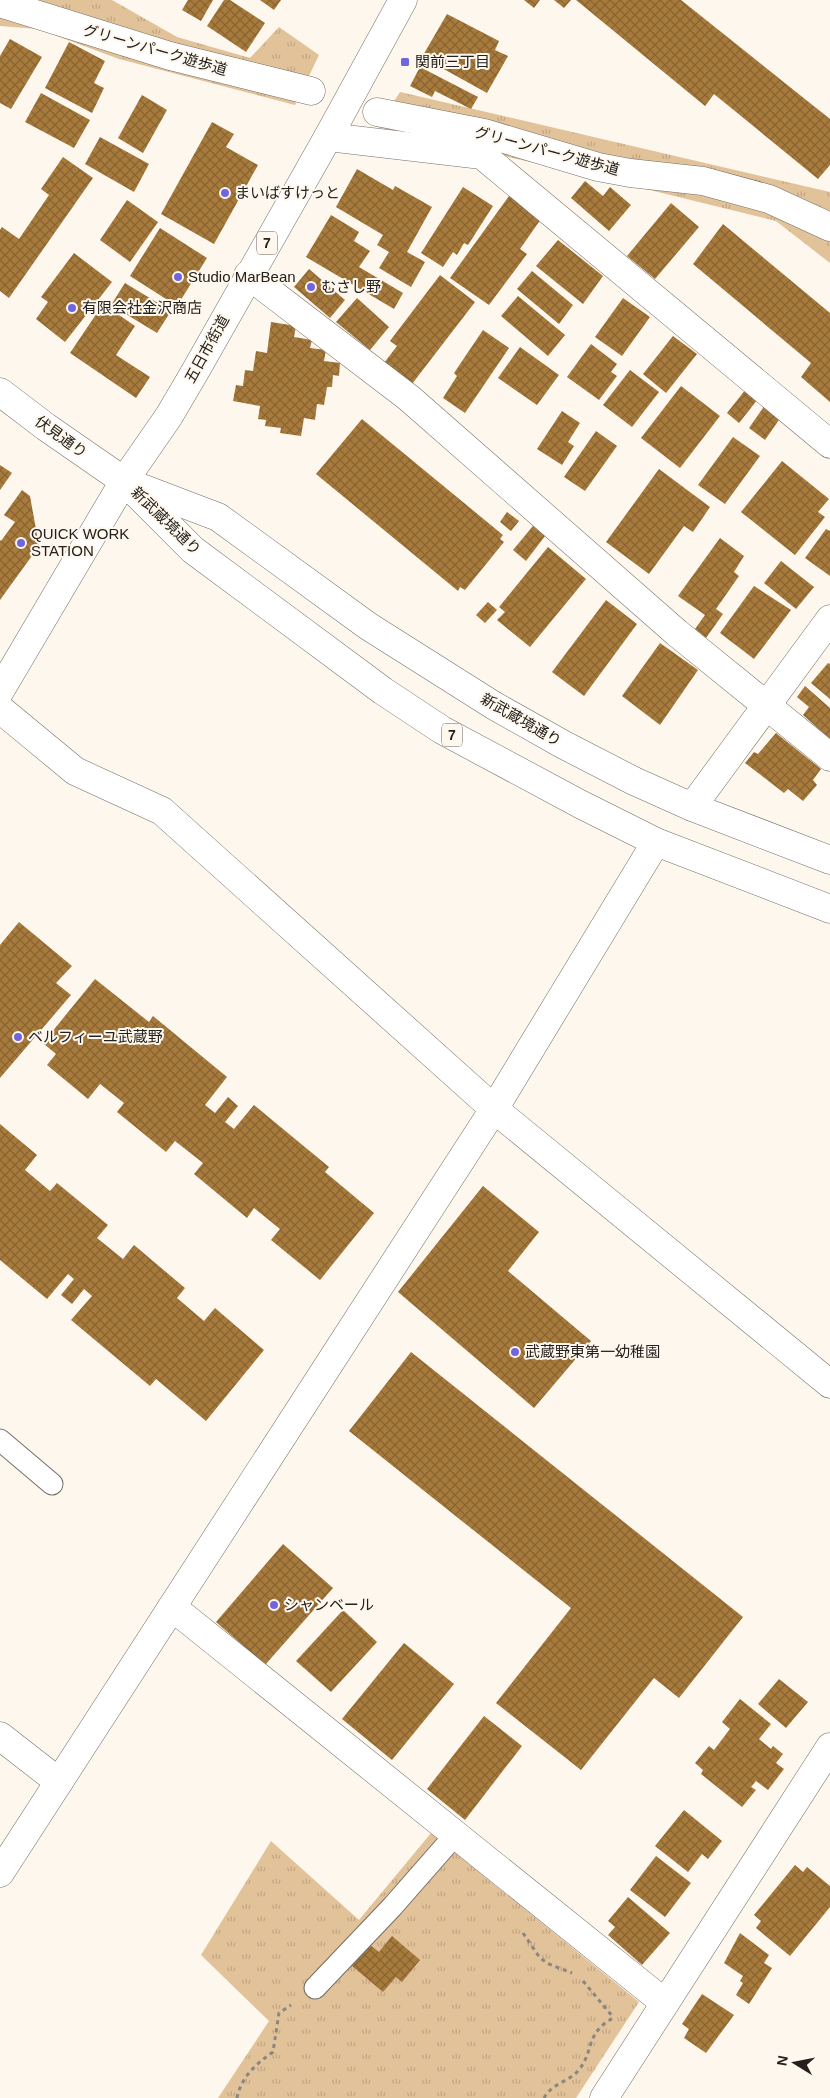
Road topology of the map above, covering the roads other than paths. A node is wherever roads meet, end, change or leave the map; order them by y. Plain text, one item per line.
1 (403, 0) edge
2 (0, 3) edge
3 (311, 91) dead end
4 (377, 112) dead end
5 (328, 137) junction
6 (830, 227) edge
7 (248, 275) junction
8 (0, 392) edge
9 (830, 444) edge
10 (124, 481) junction
11 (830, 619) edge
12 (0, 691) edge
13 (765, 706) junction
14 (0, 709) edge
15 (830, 757) edge
16 (692, 807) junction
17 (656, 842) junction
18 (830, 860) edge
19 (830, 909) edge
20 (494, 1109) junction
21 (830, 1384) edge
22 (0, 1440) edge
23 (52, 1484) dead end
24 (172, 1607) junction
25 (0, 1736) edge
26 (830, 1747) edge
27 (59, 1782) junction
28 (456, 1834) junction
29 (0, 1872) edge
30 (315, 1988) road end
31 (665, 2002) junction
32 (604, 2098) edge

1 - 5 street, 五日市街道 / 7
2 - 3 street, グリーンパーク遊歩道
4 - 6 street, グリーンパーク遊歩道
5 - 7 street, 五日市街道 / 7
5 - 9 street
7 - 10 street, 五日市街道 / 7
7 - 13 street
8 - 10 street, 伏見通り
10 - 12 street, 五日市街道 / 7
10 - 16 street, 新武蔵境通り
10 - 17 street, 新武蔵境通り / 7
11 - 13 street
13 - 15 street
13 - 16 street
14 - 20 street
16 - 18 street, 新武蔵境通り
17 - 19 street, 新武蔵境通り / 7
17 - 20 street
20 - 21 street
20 - 24 street
22 - 23 lane
24 - 27 street
24 - 28 street
25 - 27 street
26 - 31 street
27 - 29 street
28 - 30 lane
28 - 31 street
31 - 32 street

